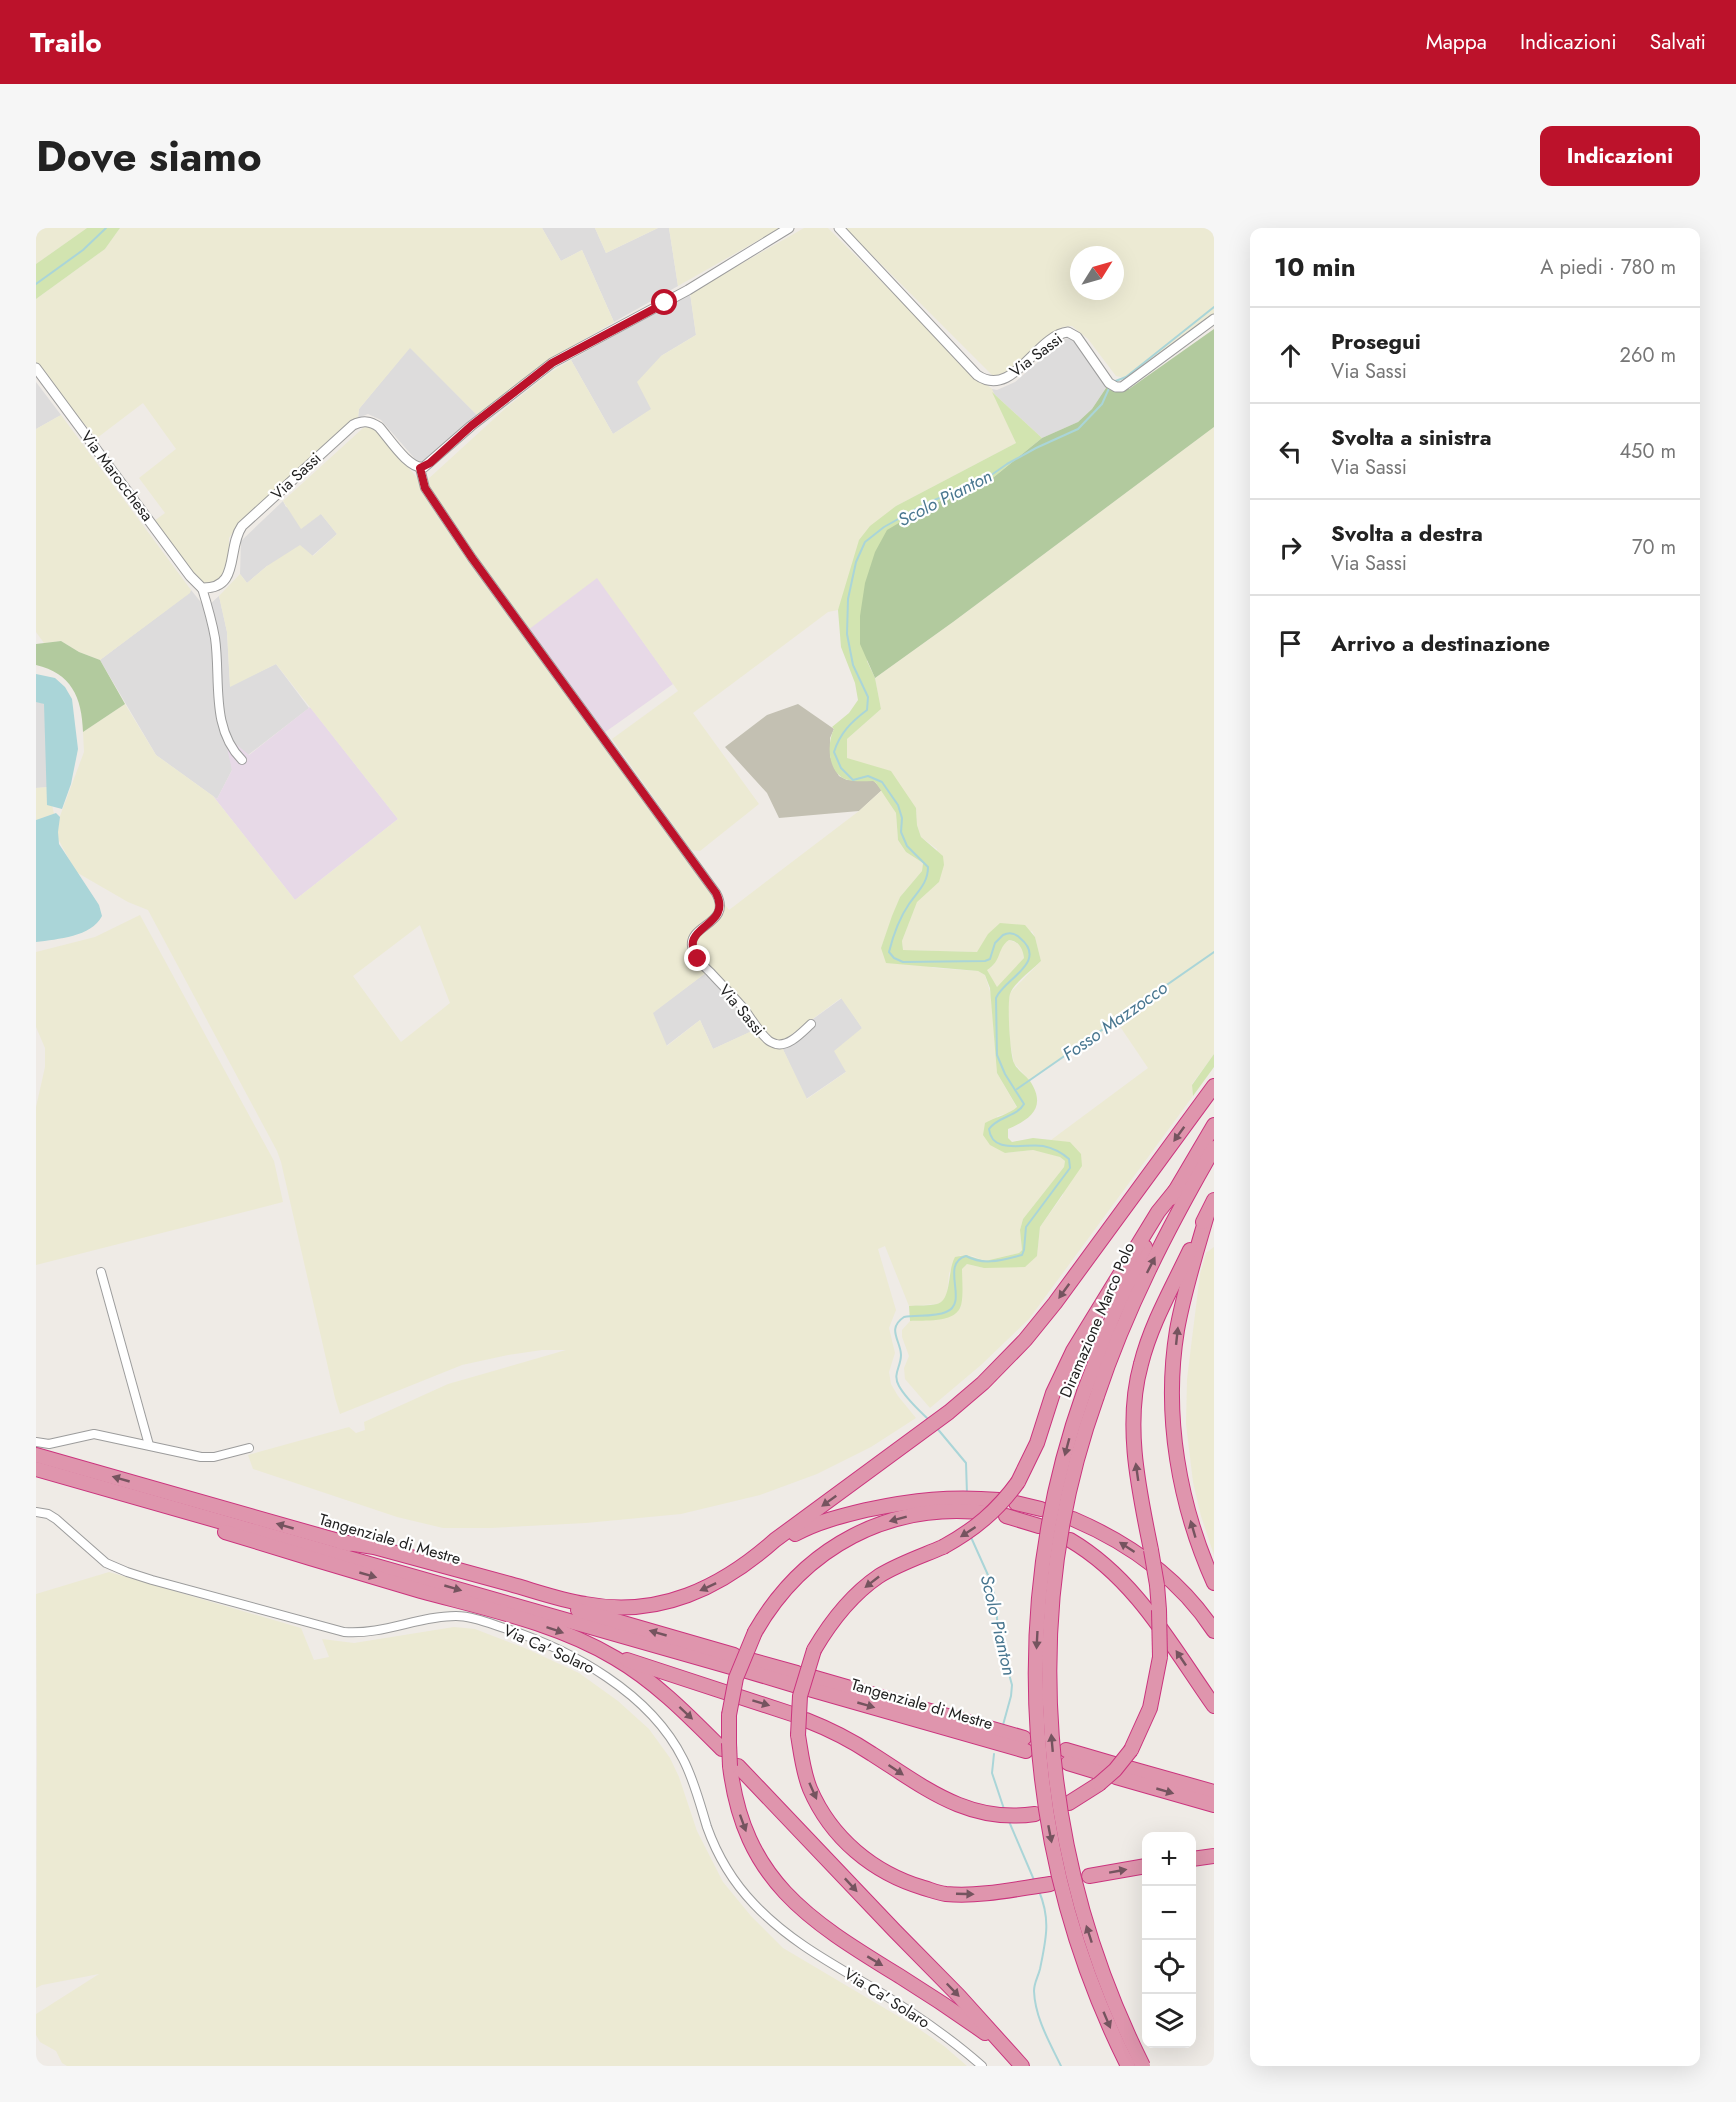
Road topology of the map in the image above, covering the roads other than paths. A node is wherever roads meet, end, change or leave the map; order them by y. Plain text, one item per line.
1 (789, 228) edge
2 (839, 228) edge
3 (1214, 319) edge
4 (36, 368) edge
5 (420, 468) junction
6 (199, 586) junction
7 (242, 759) dead end
8 (811, 1024) dead end
9 (1214, 1086) edge
10 (1214, 1125) edge
11 (1214, 1148) edge
12 (1175, 1191) junction
13 (1214, 1200) edge
14 (1207, 1215) junction
15 (101, 1272) dead end
16 (1090, 1394) junction
17 (36, 1442) edge
18 (149, 1446) junction
19 (249, 1448) dead end
20 (36, 1455) edge
21 (36, 1469) edge
22 (74, 1479) junction
23 (999, 1500) dead end
24 (1016, 1503) dead end
25 (956, 1504) junction
26 (1041, 1509) dead end
27 (36, 1512) edge
28 (1006, 1516) dead end
29 (1073, 1519) dead end
30 (1039, 1526) dead end
31 (1070, 1540) dead end
32 (341, 1542) junction
33 (757, 1556) junction
34 (1214, 1583) edge
35 (1214, 1631) edge
36 (606, 1653) junction
37 (748, 1665) dead end
38 (796, 1679) dead end
39 (811, 1683) dead end
40 (1214, 1706) edge
41 (792, 1714) dead end
42 (806, 1720) dead end
43 (1025, 1745) dead end
44 (725, 1746) junction
45 (1067, 1757) dead end
46 (734, 1766) junction
47 (1112, 1773) junction
48 (1214, 1792) edge
49 (1069, 1803) dead end
50 (1214, 1805) edge
51 (1035, 1814) dead end
52 (1214, 1856) edge
53 (1196, 1858) edge
54 (1142, 1867) edge
55 (1089, 1876) dead end
56 (1050, 1884) dead end
57 (997, 2040) junction
58 (982, 2066) edge
59 (1022, 2066) edge
60 (1128, 2066) edge
61 (1143, 2066) edge

1 - 5 street
2 - 3 street, Via Sassi
4 - 6 street, Via Marocchesa
5 - 6 street, Via Sassi
5 - 8 street, Via Sassi
6 - 7 street, Via Marocchesa
9 -> 33 highway
10 - 12 highway, Diramazione Marco Polo
16 -> 11 highway, Diramazione Marco Polo
12 - 16 highway, Diramazione Marco Polo
12 -> 56 highway, bridge
13 - 14 highway
34 -> 14 highway
47 -> 14 highway, bridge
15 - 18 street
16 -> 60 highway, Diramazione Marco Polo, bridge
61 -> 16 highway, Diramazione Marco Polo, bridge
17 - 18 street
18 - 19 street
32 -> 20 highway, Tangenziale di Mestre
21 - 22 highway, Tangenziale di Mestre
22 -> 32 highway, Tangenziale di Mestre
22 -> 36 highway
23 - 25 highway
24 - 26 highway
25 - 33 highway
25 -> 44 highway, bridge
27 - 58 street, Via Ca' Solaro
28 - 30 highway
35 -> 29 highway
40 -> 31 highway
33 -> 32 highway
36 -> 41 highway
36 -> 44 highway
37 - 38 highway
39 - 43 highway, Tangenziale di Mestre
42 -> 51 highway
44 - 46 highway, bridge
45 - 47 highway
46 -> 57 highway
46 -> 57 highway
47 - 48 highway
47 - 49 highway
47 -> 50 highway
52 - 53 highway
55 -> 54 highway
57 - 59 highway

